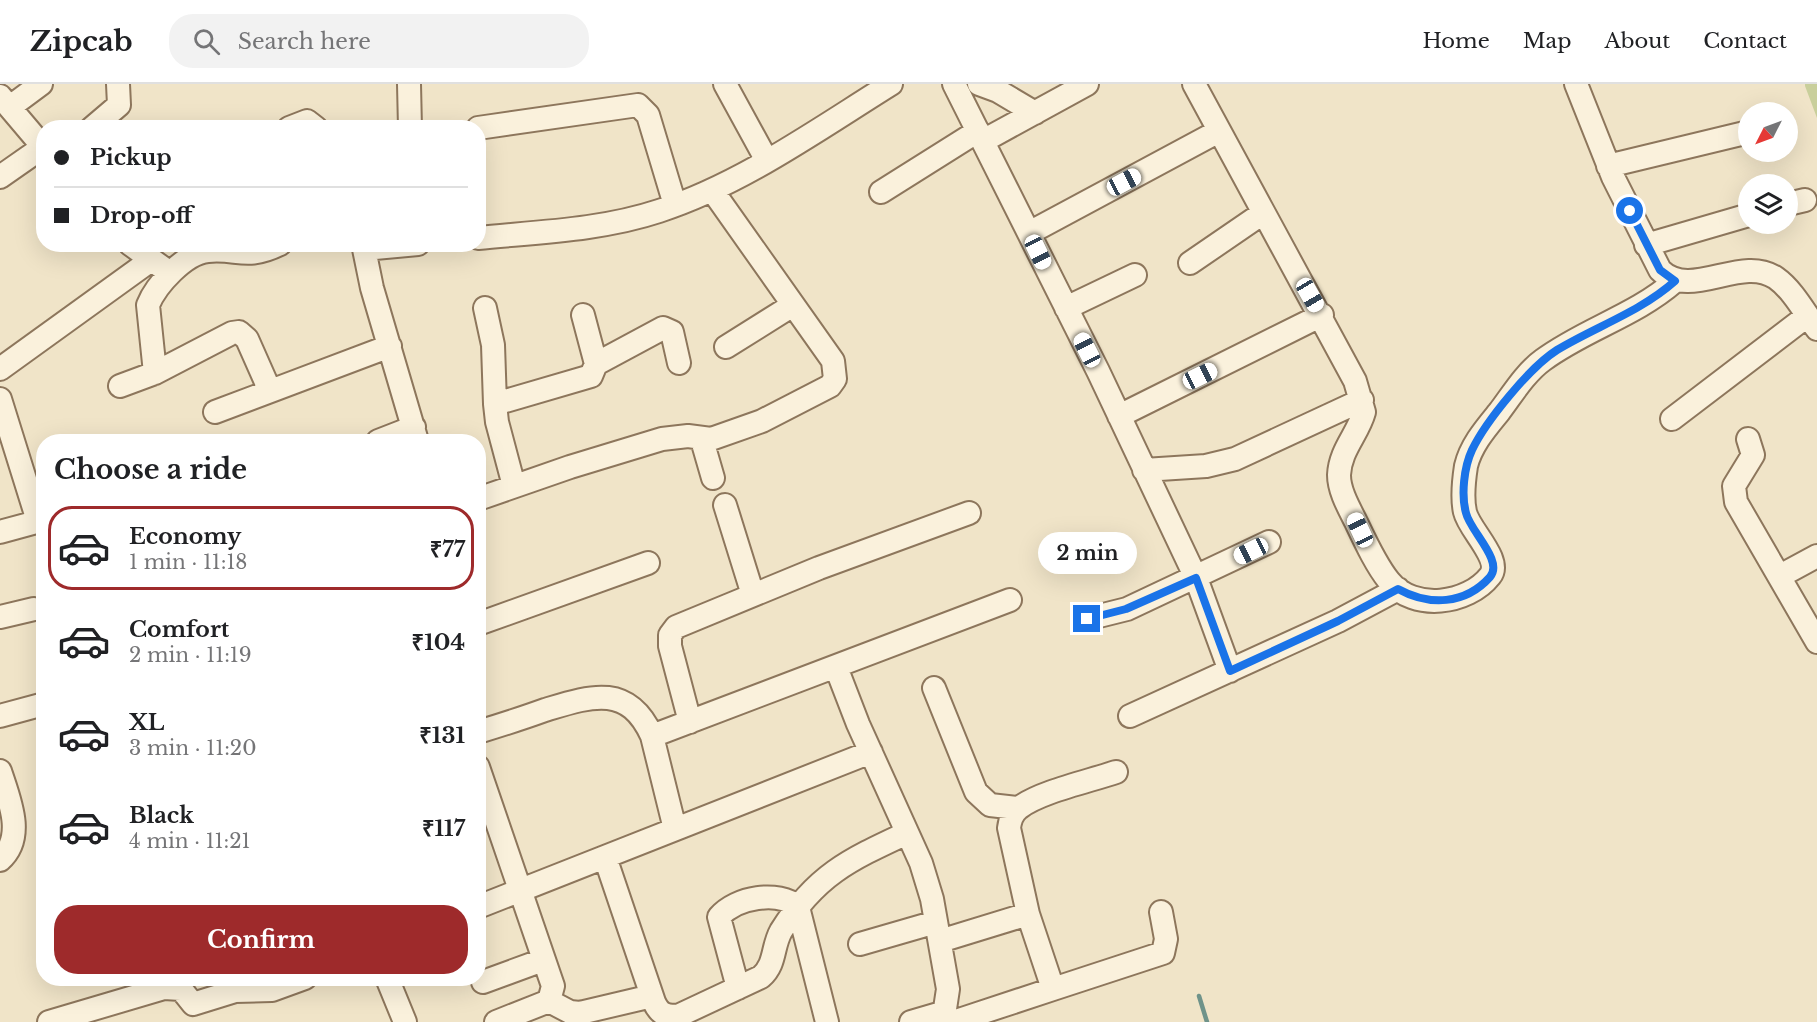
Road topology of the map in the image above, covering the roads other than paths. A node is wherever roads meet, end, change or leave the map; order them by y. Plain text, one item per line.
1 (41, 84) edge
2 (118, 84) edge
3 (409, 84) edge
4 (725, 84) edge
5 (891, 84) edge
6 (954, 84) edge
7 (979, 84) edge
8 (1087, 84) edge
9 (1194, 84) edge
10 (1580, 85) edge
11 (5, 102) edge
12 (1035, 112) junction
13 (101, 120) edge
14 (410, 120) edge
15 (486, 127) edge
16 (1219, 131) junction
17 (1738, 135) edge
18 (980, 136) junction
19 (36, 140) edge
20 (36, 153) edge
21 (766, 159) junction
22 (1608, 166) junction
23 (0, 177) edge
24 (722, 185) junction
25 (881, 192) dead end
26 (675, 205) junction
27 (1263, 213) junction
28 (1738, 218) edge
29 (1029, 233) junction
30 (486, 237) edge
31 (1646, 245) junction
32 (140, 252) edge
33 (202, 252) edge
34 (243, 252) edge
35 (261, 252) edge
36 (364, 252) edge
37 (151, 260) junction
38 (1190, 263) dead end
39 (172, 274) junction
40 (1135, 275) dead end
41 (1675, 281) junction
42 (793, 304) junction
43 (485, 308) dead end
44 (1066, 308) junction
45 (583, 315) dead end
46 (1322, 315) junction
47 (1812, 323) edge
48 (390, 346) junction
49 (726, 347) dead end
50 (679, 363) dead end
51 (596, 364) junction
52 (0, 369) edge
53 (155, 373) junction
54 (120, 386) dead end
55 (270, 391) junction
56 (0, 399) edge
57 (1362, 400) junction
58 (495, 405) junction
59 (214, 412) dead end
60 (1119, 416) junction
61 (1672, 419) dead end
62 (415, 434) edge
63 (1748, 439) dead end
64 (702, 440) junction
65 (1144, 470) junction
66 (713, 478) dead end
67 (514, 486) junction
68 (486, 496) edge
69 (36, 505) edge
70 (725, 505) dead end
71 (969, 513) dead end
72 (36, 521) edge
73 (0, 532) edge
74 (1269, 542) dead end
75 (1817, 556) edge
76 (648, 563) dead end
77 (1780, 576) junction
78 (1196, 578) junction
79 (1398, 589) junction
80 (753, 595) junction
81 (1010, 600) dead end
82 (34, 609) dead end
83 (0, 618) edge
84 (1087, 619) dead end
85 (486, 621) edge
86 (1817, 642) edge
87 (836, 667) junction
88 (1230, 671) junction
89 (934, 688) dead end
90 (36, 706) edge
91 (0, 716) edge
92 (1130, 716) dead end
93 (690, 722) junction
94 (486, 730) edge
95 (652, 736) junction
96 (871, 752) junction
97 (0, 771) edge
98 (1116, 772) dead end
99 (486, 808) edge
100 (1017, 808) junction
101 (675, 829) junction
102 (907, 833) junction
103 (605, 857) junction
104 (0, 860) edge
105 (519, 892) junction
106 (486, 904) edge
107 (798, 907) junction
108 (1161, 912) dead end
109 (1028, 914) junction
110 (938, 932) junction
111 (860, 944) dead end
112 (543, 960) junction
113 (486, 981) edge
114 (166, 986) edge
115 (177, 986) edge
116 (283, 986) edge
117 (390, 986) edge
118 (738, 988) junction
119 (1053, 989) junction
120 (549, 1000) junction
121 (657, 1009) edge
122 (197, 1013) edge
123 (96, 1016) edge
124 (947, 1019) edge
125 (49, 1022) edge
126 (405, 1022) edge
127 (496, 1022) edge
128 (827, 1022) edge
129 (911, 1022) edge

1 - 11 street
2 - 13 street
3 - 14 street
4 - 21 street
5 - 21 street
6 - 18 street
7 - 12 street
8 - 12 street
9 - 16 street
10 - 22 street
11 - 19 street
12 - 18 street
15 - 26 street
16 - 27 street
16 - 29 street
17 - 22 street
18 - 25 street
18 - 29 street
20 - 23 street
21 - 24 street
22 - 31 street
24 - 26 street
24 - 42 street
26 - 30 street
27 - 38 street
27 - 46 street
28 - 31 street
29 - 44 street
31 - 41 street
32 - 37 street
33 - 39 street
34 - 35 street
36 - 48 street
37 - 39 street
37 - 52 street
39 - 53 street
40 - 44 street
41 - 47 street
41 - 79 street
42 - 49 street
42 - 64 street
43 - 58 street
44 - 60 street
45 - 51 street
46 - 57 street
46 - 60 street
47 - 61 street
48 - 55 street
48 - 62 street
50 - 51 street
51 - 58 street
53 - 54 street
53 - 55 street
55 - 59 street
56 - 69 street
57 - 65 street
57 - 79 street
58 - 67 street
60 - 65 street
63 - 77 street
64 - 66 street
64 - 67 street
65 - 78 street
67 - 68 street
70 - 80 street
71 - 80 street
72 - 73 street
74 - 78 street
75 - 77 street
76 - 85 street
77 - 86 street
78 - 84 street
78 - 88 street
79 - 88 street
80 - 93 street
81 - 87 street
82 - 83 street
87 - 93 street
87 - 96 street
88 - 92 street
89 - 100 street
90 - 91 street
93 - 95 street
94 - 95 street
95 - 101 street
96 - 101 street
96 - 102 street
97 - 104 street
98 - 100 street
99 - 105 street
100 - 109 street
101 - 103 street
102 - 107 street
102 - 110 street
103 - 105 street
103 - 121 street
105 - 106 street
105 - 112 street
107 - 118 street
107 - 118 street
107 - 128 street
108 - 119 street
109 - 110 street
109 - 119 street
110 - 111 street
110 - 124 street
112 - 113 street
112 - 120 street
114 - 123 street
115 - 122 street
116 - 122 street
117 - 126 street
118 - 121 street
119 - 124 street
120 - 121 street
120 - 127 street
123 - 125 street
124 - 129 street

